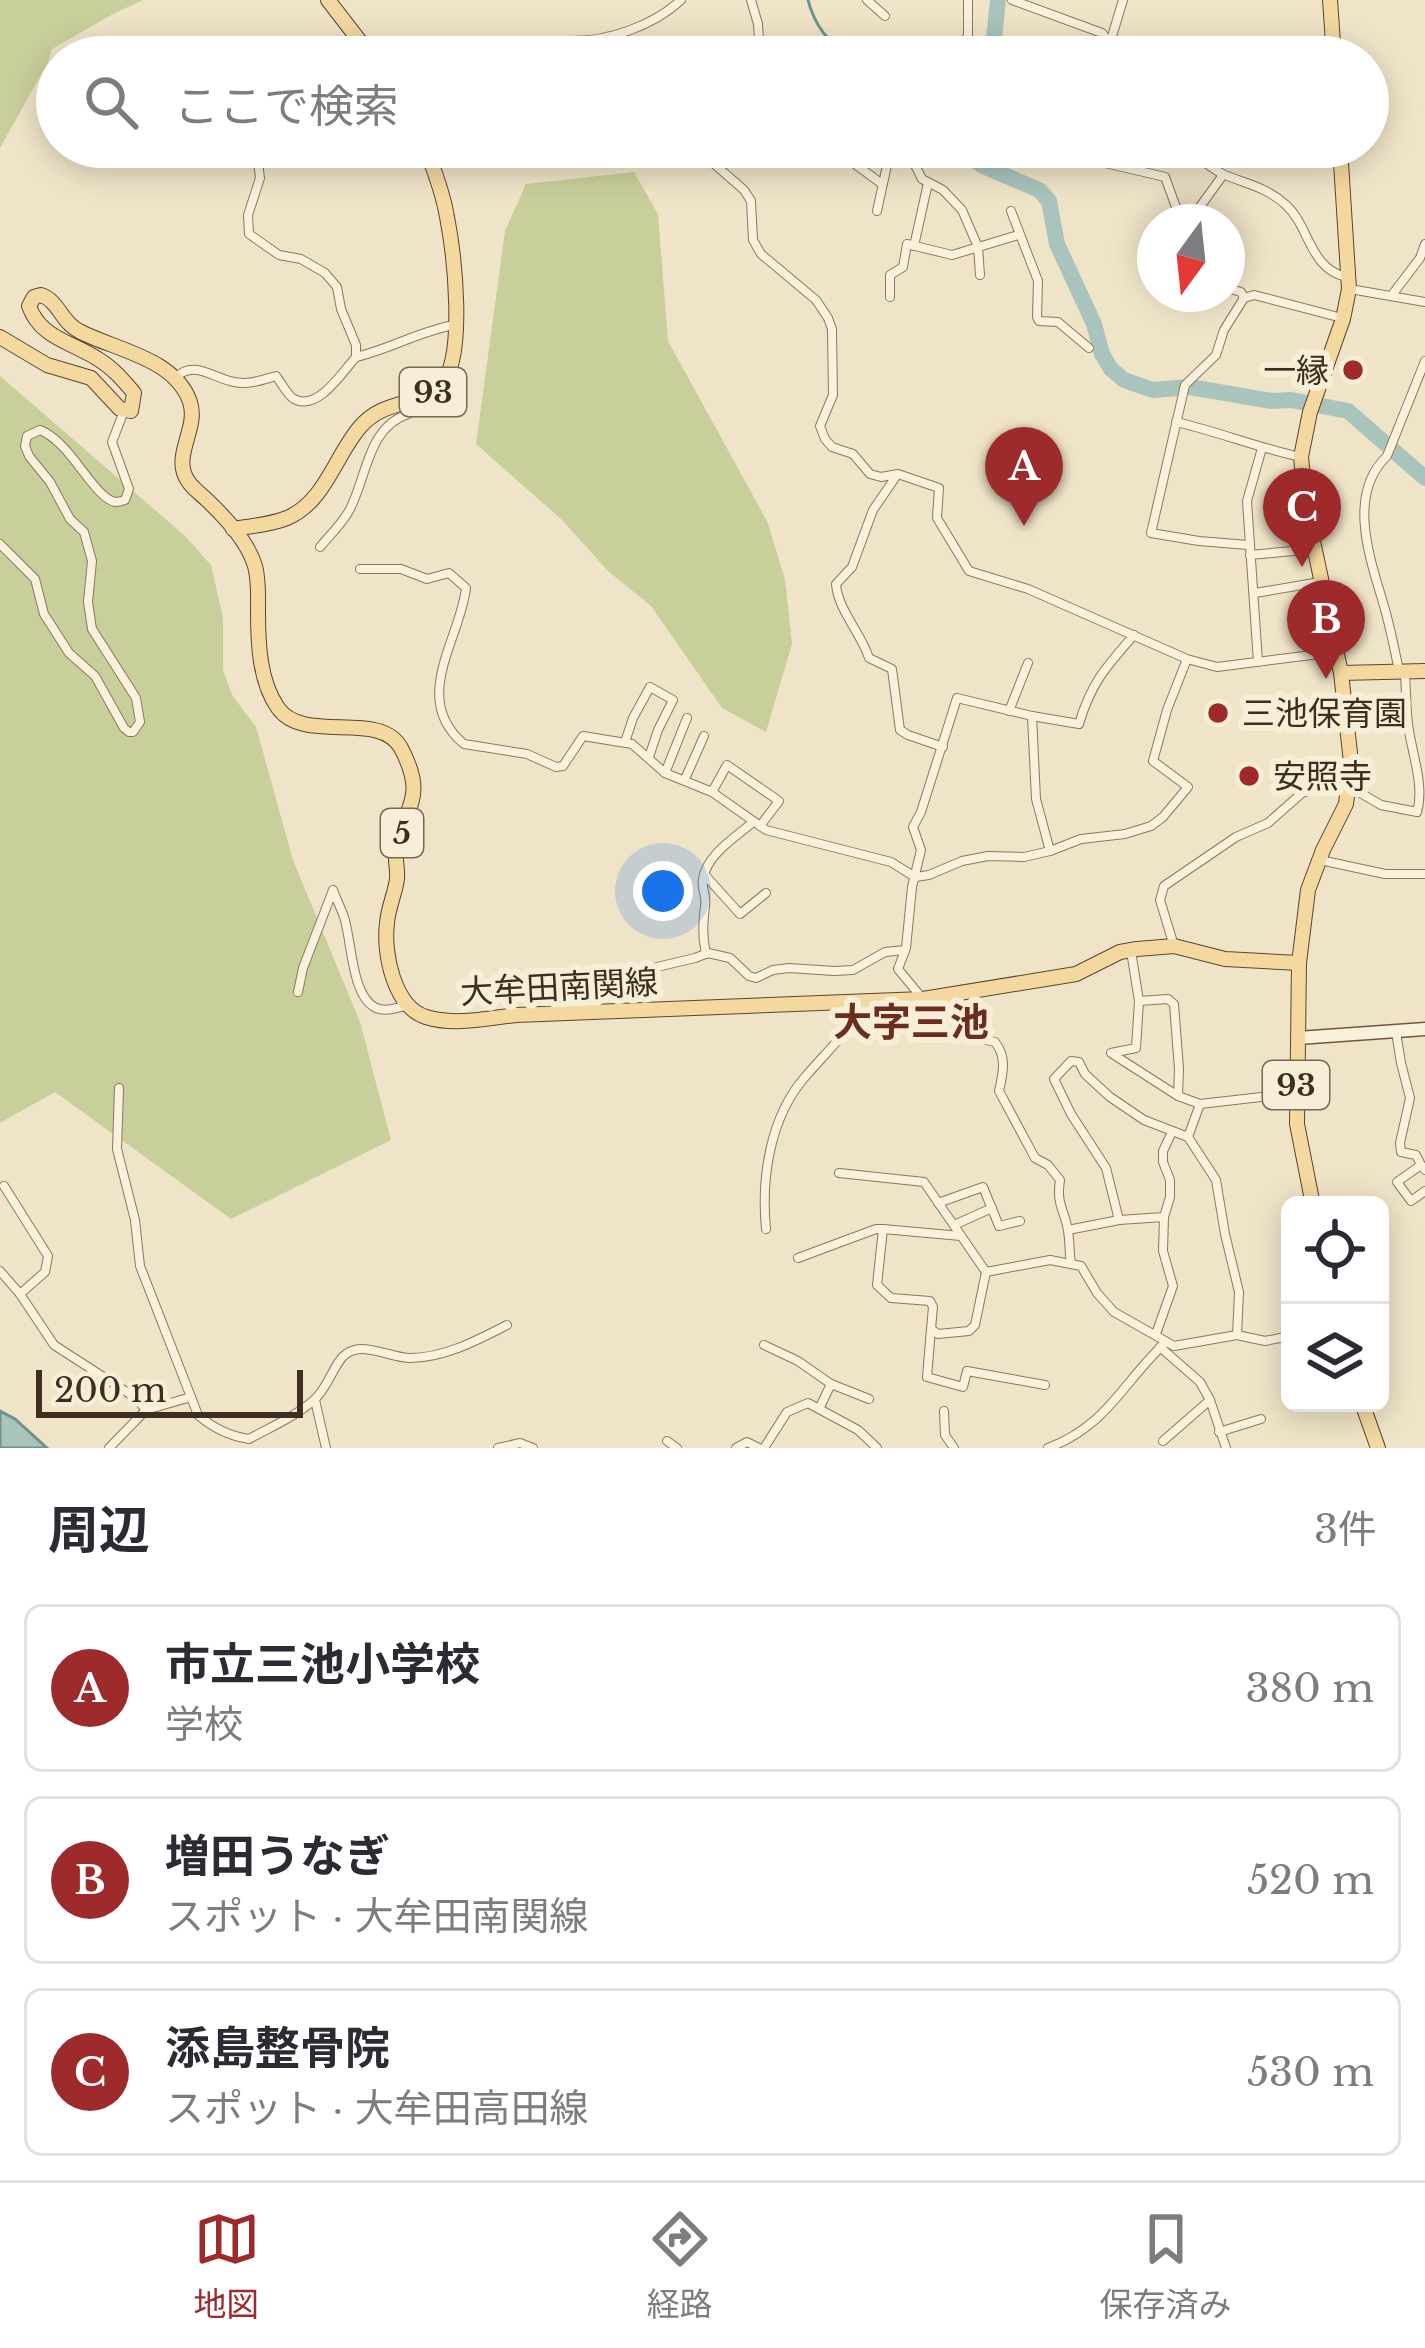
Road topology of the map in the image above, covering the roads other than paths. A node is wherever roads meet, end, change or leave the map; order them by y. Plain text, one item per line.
1 (328, 0) edge
2 (681, 0) edge
3 (751, 0) edge
4 (867, 0) edge
5 (968, 0) edge
6 (1012, 0) edge
7 (1123, 0) edge
8 (1330, 0) edge
9 (885, 16) dead end
10 (356, 36) edge
11 (609, 36) edge
12 (759, 36) edge
13 (968, 36) edge
14 (1104, 36) edge
15 (1112, 36) edge
16 (1333, 36) edge
17 (259, 168) edge
18 (432, 168) edge
19 (719, 168) edge
20 (860, 168) edge
21 (885, 168) edge
22 (916, 168) edge
23 (1126, 168) edge
24 (1216, 168) edge
25 (1342, 168) edge
26 (1223, 175) junction
27 (928, 182) junction
28 (882, 184) junction
29 (1175, 204) edge
30 (1202, 204) edge
31 (1011, 211) dead end
32 (877, 212) dead end
33 (1018, 235) junction
34 (1425, 244) edge
35 (914, 246) junction
36 (978, 248) junction
37 (980, 275) dead end
38 (1348, 283) junction
39 (1392, 296) junction
40 (890, 297) dead end
41 (1245, 298) edge
42 (1412, 299) junction
43 (1425, 302) edge
44 (1236, 312) edge
45 (1425, 313) edge
46 (1343, 319) junction
47 (456, 325) junction
48 (0, 337) edge
49 (1089, 348) dead end
50 (356, 357) junction
51 (1425, 361) edge
52 (175, 378) junction
53 (406, 401) junction
54 (124, 411) junction
55 (1176, 422) junction
56 (1262, 448) junction
57 (1301, 457) junction
58 (898, 474) junction
59 (233, 529) junction
60 (0, 544) edge
61 (320, 547) dead end
62 (1314, 549) junction
63 (1249, 550) junction
64 (360, 569) dead end
65 (1320, 582) junction
66 (1256, 593) junction
67 (1134, 634) junction
68 (1335, 652) junction
69 (1187, 659) junction
70 (1258, 662) junction
71 (1028, 663) dead end
72 (1425, 671) edge
73 (1402, 672) junction
74 (1341, 673) junction
75 (1009, 711) junction
76 (1032, 716) junction
77 (687, 718) dead end
78 (704, 736) dead end
79 (625, 742) junction
80 (943, 746) junction
81 (649, 757) junction
82 (665, 772) junction
83 (685, 779) junction
84 (1350, 787) junction
85 (1422, 790) edge
86 (712, 792) junction
87 (1421, 812) edge
88 (757, 824) junction
89 (1050, 850) junction
90 (1319, 860) junction
91 (704, 874) junction
92 (1425, 874) edge
93 (915, 877) junction
94 (766, 893) dead end
95 (1174, 946) junction
96 (905, 950) junction
97 (1131, 950) junction
98 (706, 954) junction
99 (1299, 963) junction
100 (298, 992) dead end
101 (959, 992) junction
102 (923, 999) junction
103 (1139, 1000) junction
104 (863, 1002) junction
105 (407, 1005) junction
106 (560, 1013) junction
107 (1425, 1029) edge
108 (1396, 1032) junction
109 (1298, 1038) junction
110 (118, 1088) dead end
111 (1296, 1093) junction
112 (1178, 1096) junction
113 (1201, 1104) junction
114 (1172, 1132) junction
115 (1188, 1137) junction
116 (1423, 1167) edge
117 (839, 1173) dead end
118 (4, 1186) dead end
119 (1425, 1191) edge
120 (1311, 1196) edge
121 (938, 1203) junction
122 (992, 1208) junction
123 (1164, 1217) junction
124 (1118, 1220) junction
125 (1020, 1221) dead end
126 (954, 1226) junction
127 (766, 1229) dead end
128 (883, 1229) junction
129 (1068, 1230) junction
130 (962, 1236) junction
131 (798, 1258) dead end
132 (1071, 1263) junction
133 (0, 1270) edge
134 (986, 1272) junction
135 (20, 1294) junction
136 (507, 1325) dead end
137 (931, 1329) junction
138 (1156, 1334) junction
139 (1237, 1335) junction
140 (1281, 1338) edge
141 (764, 1345) dead end
142 (1163, 1345) junction
143 (831, 1384) junction
144 (1045, 1385) dead end
145 (191, 1397) junction
146 (869, 1399) dead end
147 (315, 1400) junction
148 (1210, 1400) junction
149 (819, 1409) junction
150 (146, 1410) junction
151 (944, 1411) dead end
152 (1365, 1412) edge
153 (1261, 1419) dead end
154 (1219, 1432) junction
155 (1163, 1441) dead end
156 (667, 1442) dead end
157 (252, 1444) edge
158 (110, 1448) edge
159 (326, 1448) edge
160 (498, 1448) edge
161 (532, 1448) edge
162 (677, 1448) edge
163 (736, 1448) edge
164 (762, 1448) edge
165 (877, 1448) edge
166 (954, 1448) edge
167 (1048, 1448) edge
168 (1226, 1448) edge
169 (1378, 1448) edge

1 - 10 main road
2 - 11 street
3 - 12 street
4 - 9 street
5 - 13 street
6 - 14 street
7 - 15 street
8 - 16 main road
17 - 50 street
18 - 47 main road, 93
19 - 58 street
20 - 28 street
21 - 28 street
22 - 27 street
23 - 29 street
24 - 26 street
25 - 38 main road
26 - 30 street
26 - 38 street
27 - 35 street
27 - 36 street
28 - 32 street
31 - 33 street
33 - 36 street
33 - 49 street
34 - 39 street
35 - 36 street
35 - 40 street
36 - 37 street
38 - 39 street
38 - 46 main road
39 - 42 street
41 - 46 street
42 - 43 street
42 - 45 street
44 - 55 street
46 - 57 main road
47 - 50 street
47 - 53 main road, 93
48 - 54 main road
50 - 52 street
51 - 73 street
52 - 54 main road
52 - 59 main road, 5
53 - 59 main road, 93
53 - 61 street
54 - 60 street
55 - 56 street
55 - 63 street
56 - 57 street
56 - 63 street
57 - 62 main road
58 - 67 street
58 - 80 street
59 - 105 main road, 5
62 - 63 street
62 - 65 main road
63 - 66 street
64 - 79 street
65 - 66 street
65 - 68 main road
66 - 70 street
67 - 69 street
67 - 76 street
68 - 70 street
68 - 74 main road
69 - 70 street
69 - 89 street
71 - 75 street
72 - 73 main road
73 - 74 main road
73 - 85 street
74 - 84 main road
75 - 76 street
75 - 80 street
76 - 89 street
77 - 82 street
78 - 83 street
79 - 81 street
79 - 81 street
80 - 93 street
81 - 82 street
82 - 83 street
83 - 86 street
84 - 87 street
84 - 90 main road
84 - 95 street
85 - 87 street
86 - 88 street
86 - 88 street
88 - 91 street
88 - 93 street
89 - 93 street
90 - 92 street
90 - 99 main road
91 - 94 street
91 - 98 street
93 - 96 street
95 - 97 main road, 大牟田南関線
95 - 99 main road, 大牟田南関線
96 - 98 street
96 - 102 street
97 - 101 main road, 大牟田南関線
97 - 103 street
98 - 106 street
99 - 109 main road, 93
100 - 105 street
101 - 102 main road, 大牟田南関線
101 - 129 street
102 - 104 main road, 大牟田南関線
103 - 112 street
103 - 112 street
104 - 106 main road, 大牟田南関線
104 - 127 street
105 - 106 main road, 大牟田南関線
107 - 108 main road
108 - 109 main road
108 - 116 street
109 - 111 main road, 93
110 - 145 street
111 - 113 street
111 - 120 main road, 93
112 - 113 street
113 - 115 street
114 - 115 street
114 - 123 street
114 - 124 street
115 - 139 street
116 - 119 street
117 - 121 street
118 - 135 street
121 - 122 street
121 - 126 street
122 - 125 street
122 - 126 street
123 - 124 street
123 - 138 street
124 - 129 street
126 - 130 street
128 - 130 street
128 - 131 street
128 - 137 street
129 - 132 street
130 - 134 street
132 - 134 street
132 - 138 street
133 - 135 street
134 - 137 street
135 - 150 street
136 - 147 street
137 - 144 street
138 - 142 street
139 - 140 street
139 - 142 street
141 - 143 street
142 - 148 street
142 - 167 street
143 - 146 street
143 - 149 street
145 - 150 street
145 - 157 street
147 - 157 street
147 - 159 street
148 - 154 street
148 - 155 street
149 - 164 street
149 - 165 street
150 - 158 street
151 - 166 street
152 - 169 main road
153 - 154 street
154 - 168 street
156 - 162 street
160 - 161 street
163 - 164 street

